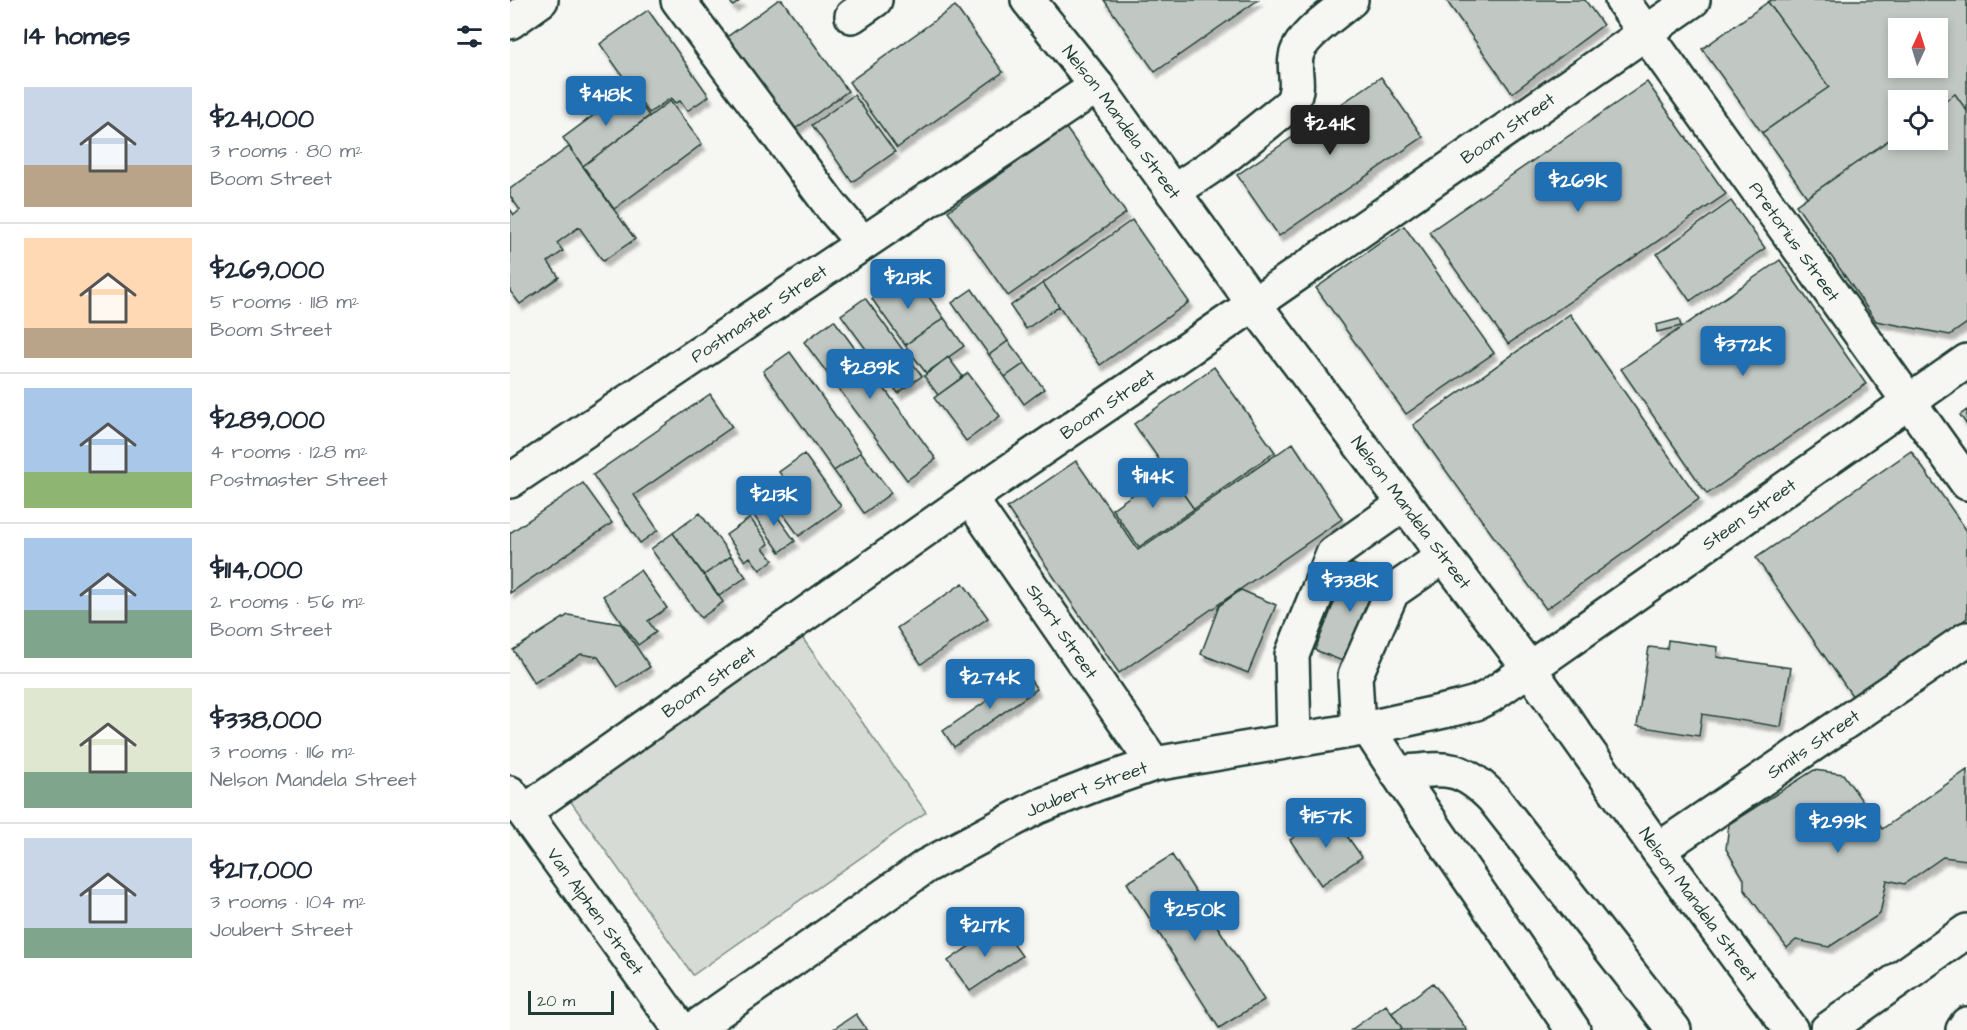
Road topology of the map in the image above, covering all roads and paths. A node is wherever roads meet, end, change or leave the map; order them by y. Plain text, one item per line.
1 (542, 0) edge
2 (678, 0) edge
3 (1028, 0) edge
4 (1351, 0) edge
5 (1622, 0) edge
6 (1693, 0) edge
7 (510, 22) edge
8 (1645, 33) junction
9 (1097, 86) junction
10 (1173, 192) junction
11 (863, 243) junction
12 (1254, 304) junction
13 (1967, 361) edge
14 (1909, 402) junction
15 (510, 481) edge
16 (1967, 483) edge
17 (970, 498) junction
18 (1404, 504) junction
19 (1444, 555) junction
20 (1967, 639) edge
21 (1528, 667) junction
22 (1363, 728) junction
23 (1294, 739) junction
24 (1154, 764) junction
25 (1397, 773) junction
26 (517, 802) edge
27 (1658, 850) junction
28 (1967, 931) edge
29 (1967, 1024) edge
30 (681, 1030) edge
31 (692, 1030) edge
32 (1573, 1030) edge
33 (1674, 1030) edge
34 (1791, 1030) edge
35 (1827, 1030) edge
36 (1963, 1030) edge

1 - 7 street
2 - 11 street
3 - 9 street, Nelson Mandela Street
4 - 10 street
5 - 8 street, Pretorius Street
6 - 8 street, Boom Street
8 - 12 street, Boom Street
8 - 14 street, Pretorius Street
9 - 10 street, Nelson Mandela Street
9 - 11 street, Postmaster Street
10 - 12 street, Nelson Mandela Street
11 - 15 street, Postmaster Street
12 - 17 street, Boom Street
12 - 18 street, Nelson Mandela Street
13 - 14 street, Steen Street
14 - 16 street, Pretorius Street
14 - 21 street, Steen Street
17 - 24 street, Short Street
17 - 26 street, Boom Street
18 - 19 street, Nelson Mandela Street
18 - 23 street
19 - 21 street, Nelson Mandela Street
19 - 22 street
20 - 27 street, Smits Street
21 - 22 street, Joubert Street
21 - 27 street, Nelson Mandela Street
22 - 23 street, Joubert Street
22 - 25 street
23 - 24 street, Joubert Street
24 - 31 street, Joubert Street
25 - 32 street
25 - 33 street
26 - 30 street, Van Alphen Street
27 - 34 street, Nelson Mandela Street
28 - 35 street
29 - 36 street

